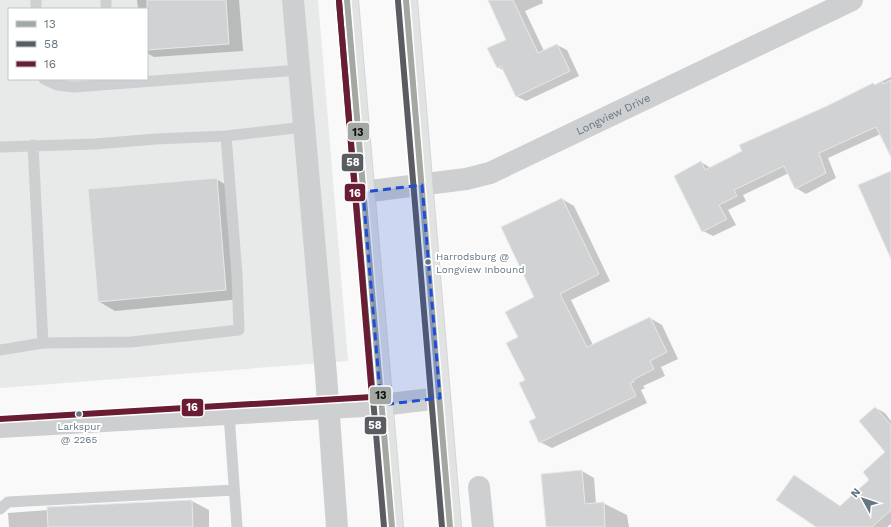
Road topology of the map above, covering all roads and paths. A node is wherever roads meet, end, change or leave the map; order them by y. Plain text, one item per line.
1 (293, 0) edge
2 (347, 0) edge
3 (406, 0) edge
4 (852, 0) edge
5 (299, 70) junction
6 (148, 79) edge
7 (46, 80) edge
8 (132, 80) edge
9 (115, 81) edge
10 (304, 127) junction
11 (226, 136) junction
12 (33, 146) junction
13 (0, 147) edge
14 (422, 185) junction
15 (363, 192) junction
16 (43, 343) junction
17 (0, 350) edge
18 (440, 398) junction
19 (381, 405) junction
20 (328, 408) junction
21 (229, 414) junction
22 (0, 427) edge
23 (479, 487) dead end
24 (234, 490) junction
25 (0, 509) edge
26 (237, 527) edge
27 (337, 527) edge
28 (392, 527) edge
29 (450, 527) edge
30 (483, 527) edge

1 - 5 street
2 - 15 main road
3 - 14 main road
4 - 14 street, Longview Drive
5 - 6 lane
5 - 10 street
7 - 9 lane
8 - 9 lane
10 - 11 lane
10 - 20 street
11 - 12 lane
11 - 16 lane
12 - 13 lane
12 - 16 lane
14 - 15 street, Longview Drive
14 - 18 main road
15 - 19 main road
16 - 17 lane
18 - 19 street
18 - 29 main road
19 - 20 street
19 - 28 main road
20 - 21 street
20 - 27 street
21 - 22 street
21 - 24 lane
23 - 30 street
24 - 25 lane
24 - 26 lane

